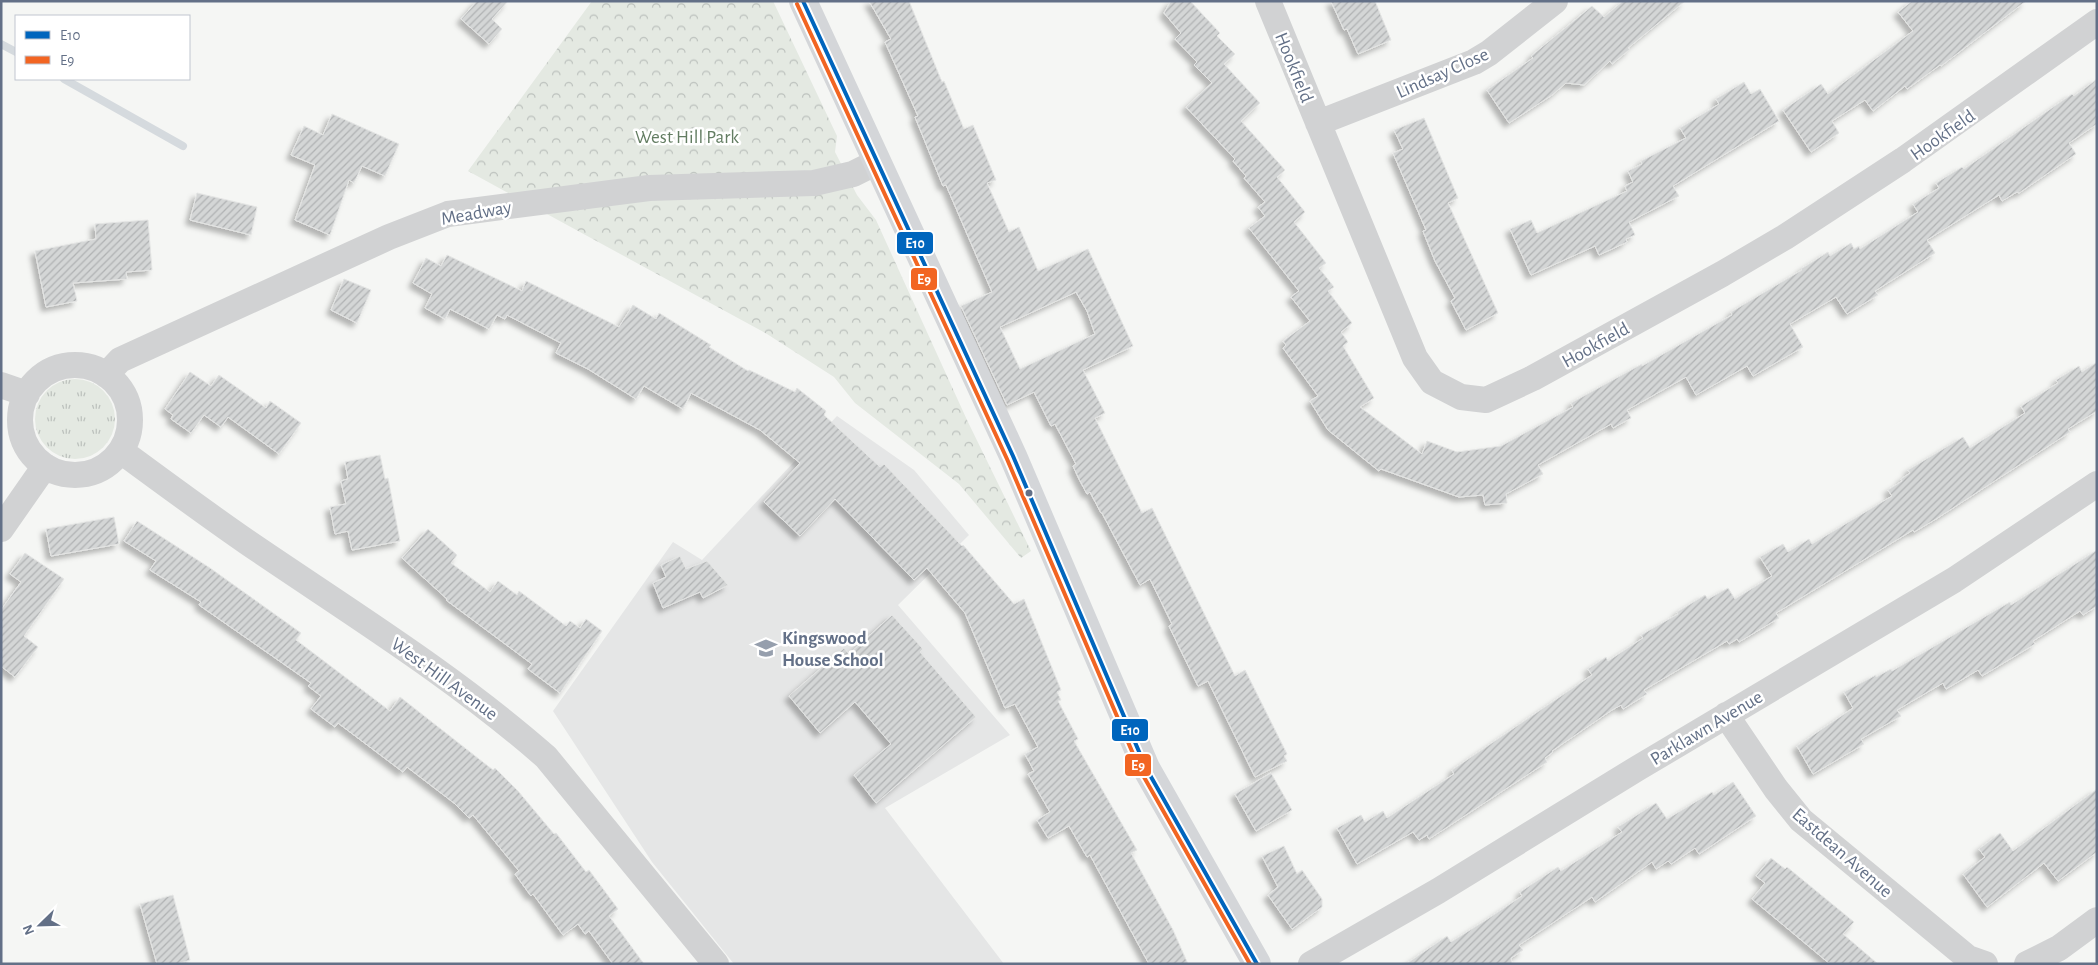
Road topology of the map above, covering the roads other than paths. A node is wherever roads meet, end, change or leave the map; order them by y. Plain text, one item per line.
1 (803, 1) edge
2 (1268, 1) edge
3 (1554, 1) edge
4 (2097, 22) edge
5 (1318, 123) junction
6 (877, 162) junction
7 (106, 375) junction
8 (1, 384) edge
9 (27, 394) junction
10 (121, 451) junction
11 (45, 466) junction
12 (2097, 484) edge
13 (1, 530) edge
14 (1726, 715) junction
15 (2097, 920) edge
16 (716, 964) edge
17 (1257, 964) edge
18 (1311, 964) edge
19 (1985, 964) edge
20 (2027, 964) edge

1 - 6 main road
2 - 5 street, Hookfield
3 - 5 street, Lindsay Close
4 - 5 street, Hookfield
6 - 7 street, Meadway
6 - 17 main road
7 - 9 street
7 - 10 street
8 - 9 street
9 - 11 street
10 - 11 street
10 - 16 street, West Hill Avenue
11 - 13 street
12 - 14 street, Parklawn Avenue
14 - 18 street, Parklawn Avenue
14 - 19 street, Eastdean Avenue
15 - 20 street

